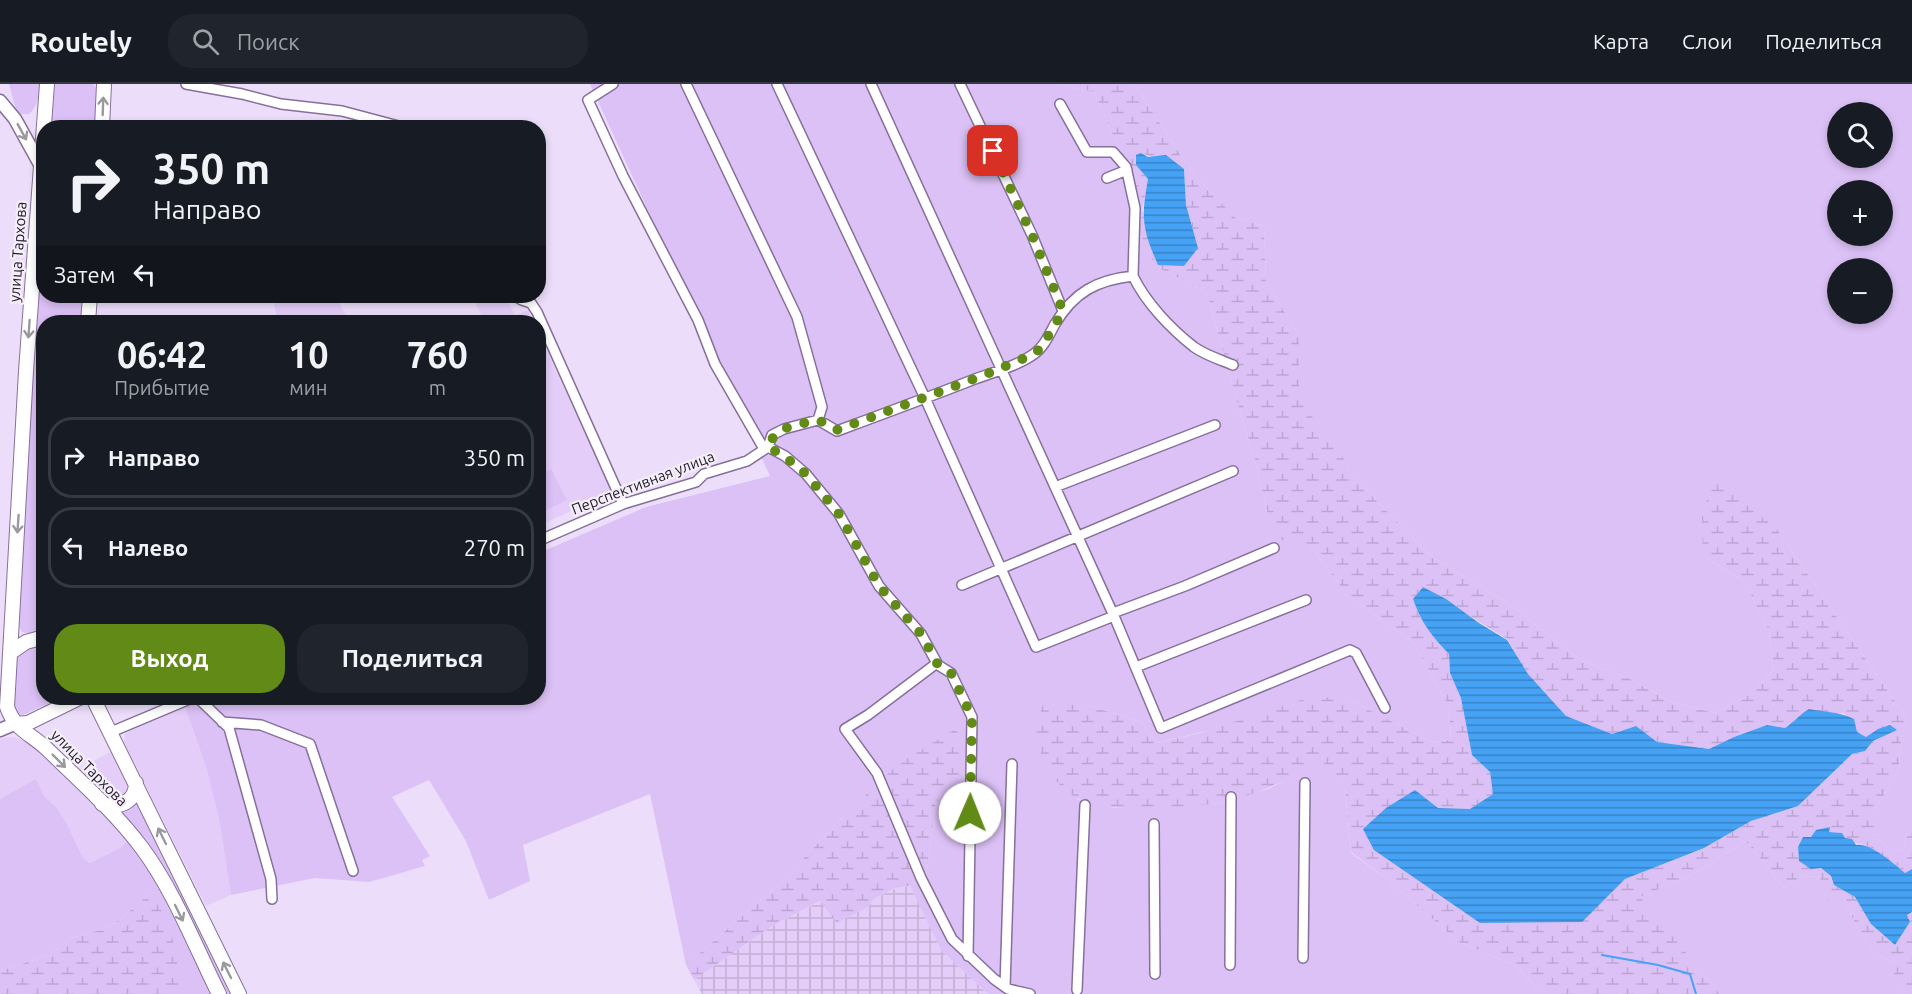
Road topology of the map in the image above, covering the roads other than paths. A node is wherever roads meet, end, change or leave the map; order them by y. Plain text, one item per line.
1 (47, 84) edge
2 (104, 84) edge
3 (186, 84) edge
4 (613, 84) edge
5 (686, 84) edge
6 (777, 84) edge
7 (871, 84) edge
8 (960, 84) edge
9 (0, 101) edge
10 (1060, 104) dead end
11 (44, 120) edge
12 (102, 120) edge
13 (376, 120) edge
14 (36, 157) edge
15 (1127, 170) junction
16 (1107, 178) dead end
17 (36, 248) edge
18 (1133, 276) junction
19 (1063, 311) junction
20 (546, 332) edge
21 (1233, 365) dead end
22 (1001, 369) junction
23 (925, 398) junction
24 (818, 420) junction
25 (1215, 425) dead end
26 (763, 449) junction
27 (1233, 471) dead end
28 (1055, 487) junction
29 (623, 504) junction
30 (1078, 537) junction
31 (546, 538) edge
32 (1274, 548) dead end
33 (1001, 568) junction
34 (962, 585) dead end
35 (1306, 600) dead end
36 (1113, 615) junction
37 (36, 639) edge
38 (10, 653) junction
39 (937, 663) junction
40 (1136, 668) junction
41 (65, 705) edge
42 (97, 705) edge
43 (175, 705) edge
44 (205, 705) edge
45 (1385, 708) dead end
46 (222, 722) junction
47 (14, 724) junction
48 (0, 730) edge
49 (111, 732) junction
50 (1012, 764) dead end
51 (136, 783) junction
52 (1305, 783) dead end
53 (1231, 797) dead end
54 (102, 804) junction
55 (1085, 805) dead end
56 (1154, 824) dead end
57 (353, 871) dead end
58 (272, 899) dead end
59 (968, 956) junction
60 (1303, 958) dead end
61 (1230, 965) dead end
62 (1155, 975) dead end
63 (1005, 987) junction
64 (1077, 990) dead end
65 (219, 994) edge
66 (239, 994) edge
67 (1030, 994) edge

1 - 11 main road, улица Тархова
12 -> 2 main road
3 - 13 street
4 - 26 street
5 - 24 street
6 - 23 street
7 - 22 street
8 - 19 street
9 -> 14 street
10 - 15 street
15 - 16 street
15 - 18 street
17 -> 38 main road, улица Тархова
18 - 19 street
18 - 21 street
19 - 22 street
20 - 29 street
22 - 23 street
22 - 28 street
23 - 24 street
23 - 33 street
24 - 26 street, Перспективная улица
25 - 28 street
26 - 29 street, Перспективная улица
26 - 39 street
27 - 30 street
28 - 30 street
29 - 31 street, Перспективная улица
30 - 33 street
30 - 36 street
32 - 36 street
33 - 34 street
33 - 36 street
35 - 40 street
36 - 40 street
37 - 38 main road
38 - 47 main road, улица Тархова
39 - 59 street
39 - 59 street
40 - 45 street
41 - 47 main road
42 - 49 main road, улица Тархова
43 - 49 street
44 - 46 street
46 - 57 street
46 - 58 street
47 - 48 street
47 -> 54 main road, улица Тархова
49 - 51 main road, улица Тархова
50 - 63 street
51 - 54 main road
66 -> 51 main road, улица Тархова
52 - 60 street
53 - 61 street
54 -> 65 main road, улица Тархова
55 - 64 street
56 - 62 street
59 - 63 street
63 - 67 street

